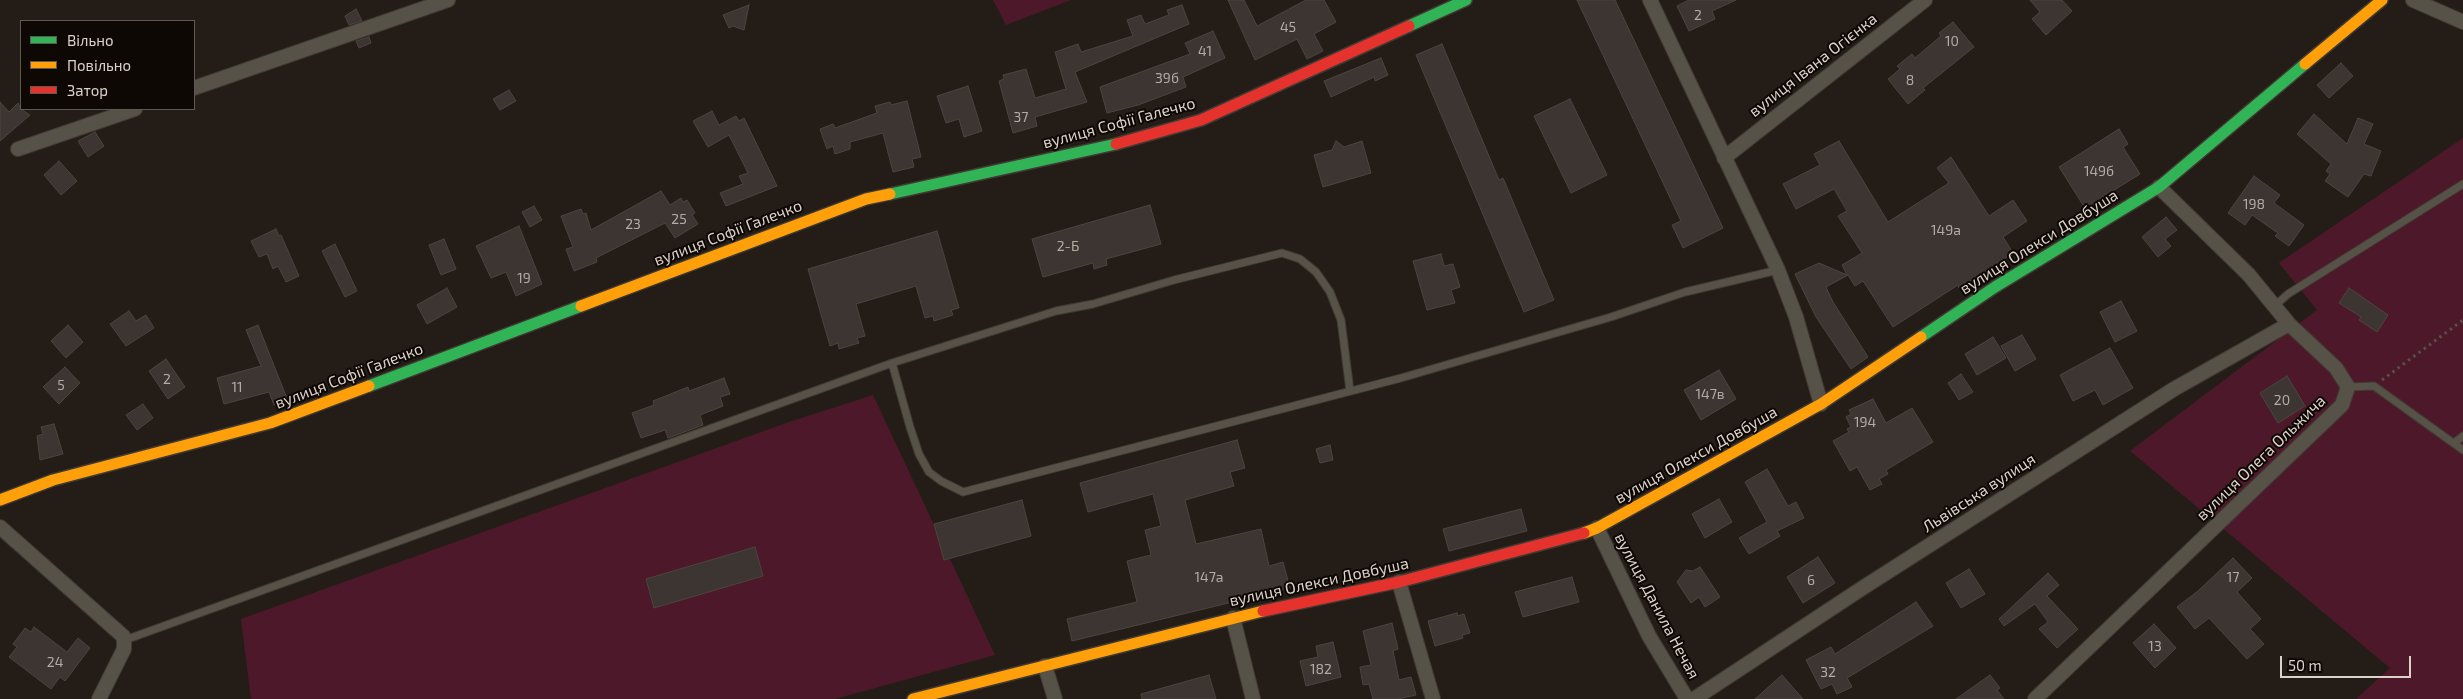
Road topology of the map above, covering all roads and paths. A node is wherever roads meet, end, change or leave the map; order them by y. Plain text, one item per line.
1 (448, 0) edge
2 (1466, 0) edge
3 (1650, 0) edge
4 (1925, 0) edge
5 (2382, 0) edge
6 (2412, 0) edge
7 (2463, 22) edge
8 (195, 88) edge
9 (132, 110) edge
10 (18, 149) dead end
11 (1724, 158) junction
12 (2463, 184) edge
13 (2159, 187) junction
14 (1778, 270) junction
15 (2277, 310) junction
16 (2463, 320) edge
17 (2289, 324) junction
18 (892, 363) junction
19 (2348, 386) junction
20 (2374, 386) junction
21 (1350, 391) junction
22 (1821, 404) junction
23 (2463, 436) edge
24 (2454, 443) junction
25 (2463, 450) edge
26 (0, 500) edge
27 (0, 527) edge
28 (1597, 528) junction
29 (1399, 582) junction
30 (1232, 618) junction
31 (125, 640) junction
32 (1045, 666) junction
33 (99, 699) edge
34 (913, 699) edge
35 (1055, 699) edge
36 (1253, 699) edge
37 (1433, 699) edge
38 (1687, 699) edge
39 (1694, 699) edge
40 (2035, 699) edge

1 - 8 street
2 - 26 street, вулиця Софії Галечко
3 - 11 street
4 - 11 street, вулиця Івана Огієнка
5 - 13 street, вулиця Олекси Довбуша
6 - 7 street
9 - 10 street
11 - 14 street
12 - 15 lane
13 - 15 street
13 - 22 street, вулиця Олекси Довбуша
14 - 21 lane
14 - 22 street
15 - 17 street
16 - 20 path
17 - 19 street
17 - 39 street, Львівська вулиця
18 - 21 lane
18 - 21 lane
18 - 31 lane
19 - 20 lane
19 - 40 street, вулиця Олега Ольжича
20 - 24 lane
22 - 28 street, вулиця Олекси Довбуша
23 - 24 lane
24 - 25 lane
27 - 31 street
28 - 29 street, вулиця Олекси Довбуша
28 - 38 street, вулиця Данила Нечая
29 - 30 street, вулиця Олекси Довбуша
29 - 37 street
30 - 32 street, вулиця Олекси Довбуша
30 - 36 street
31 - 33 street
32 - 34 street, вулиця Олекси Довбуша
32 - 35 street

